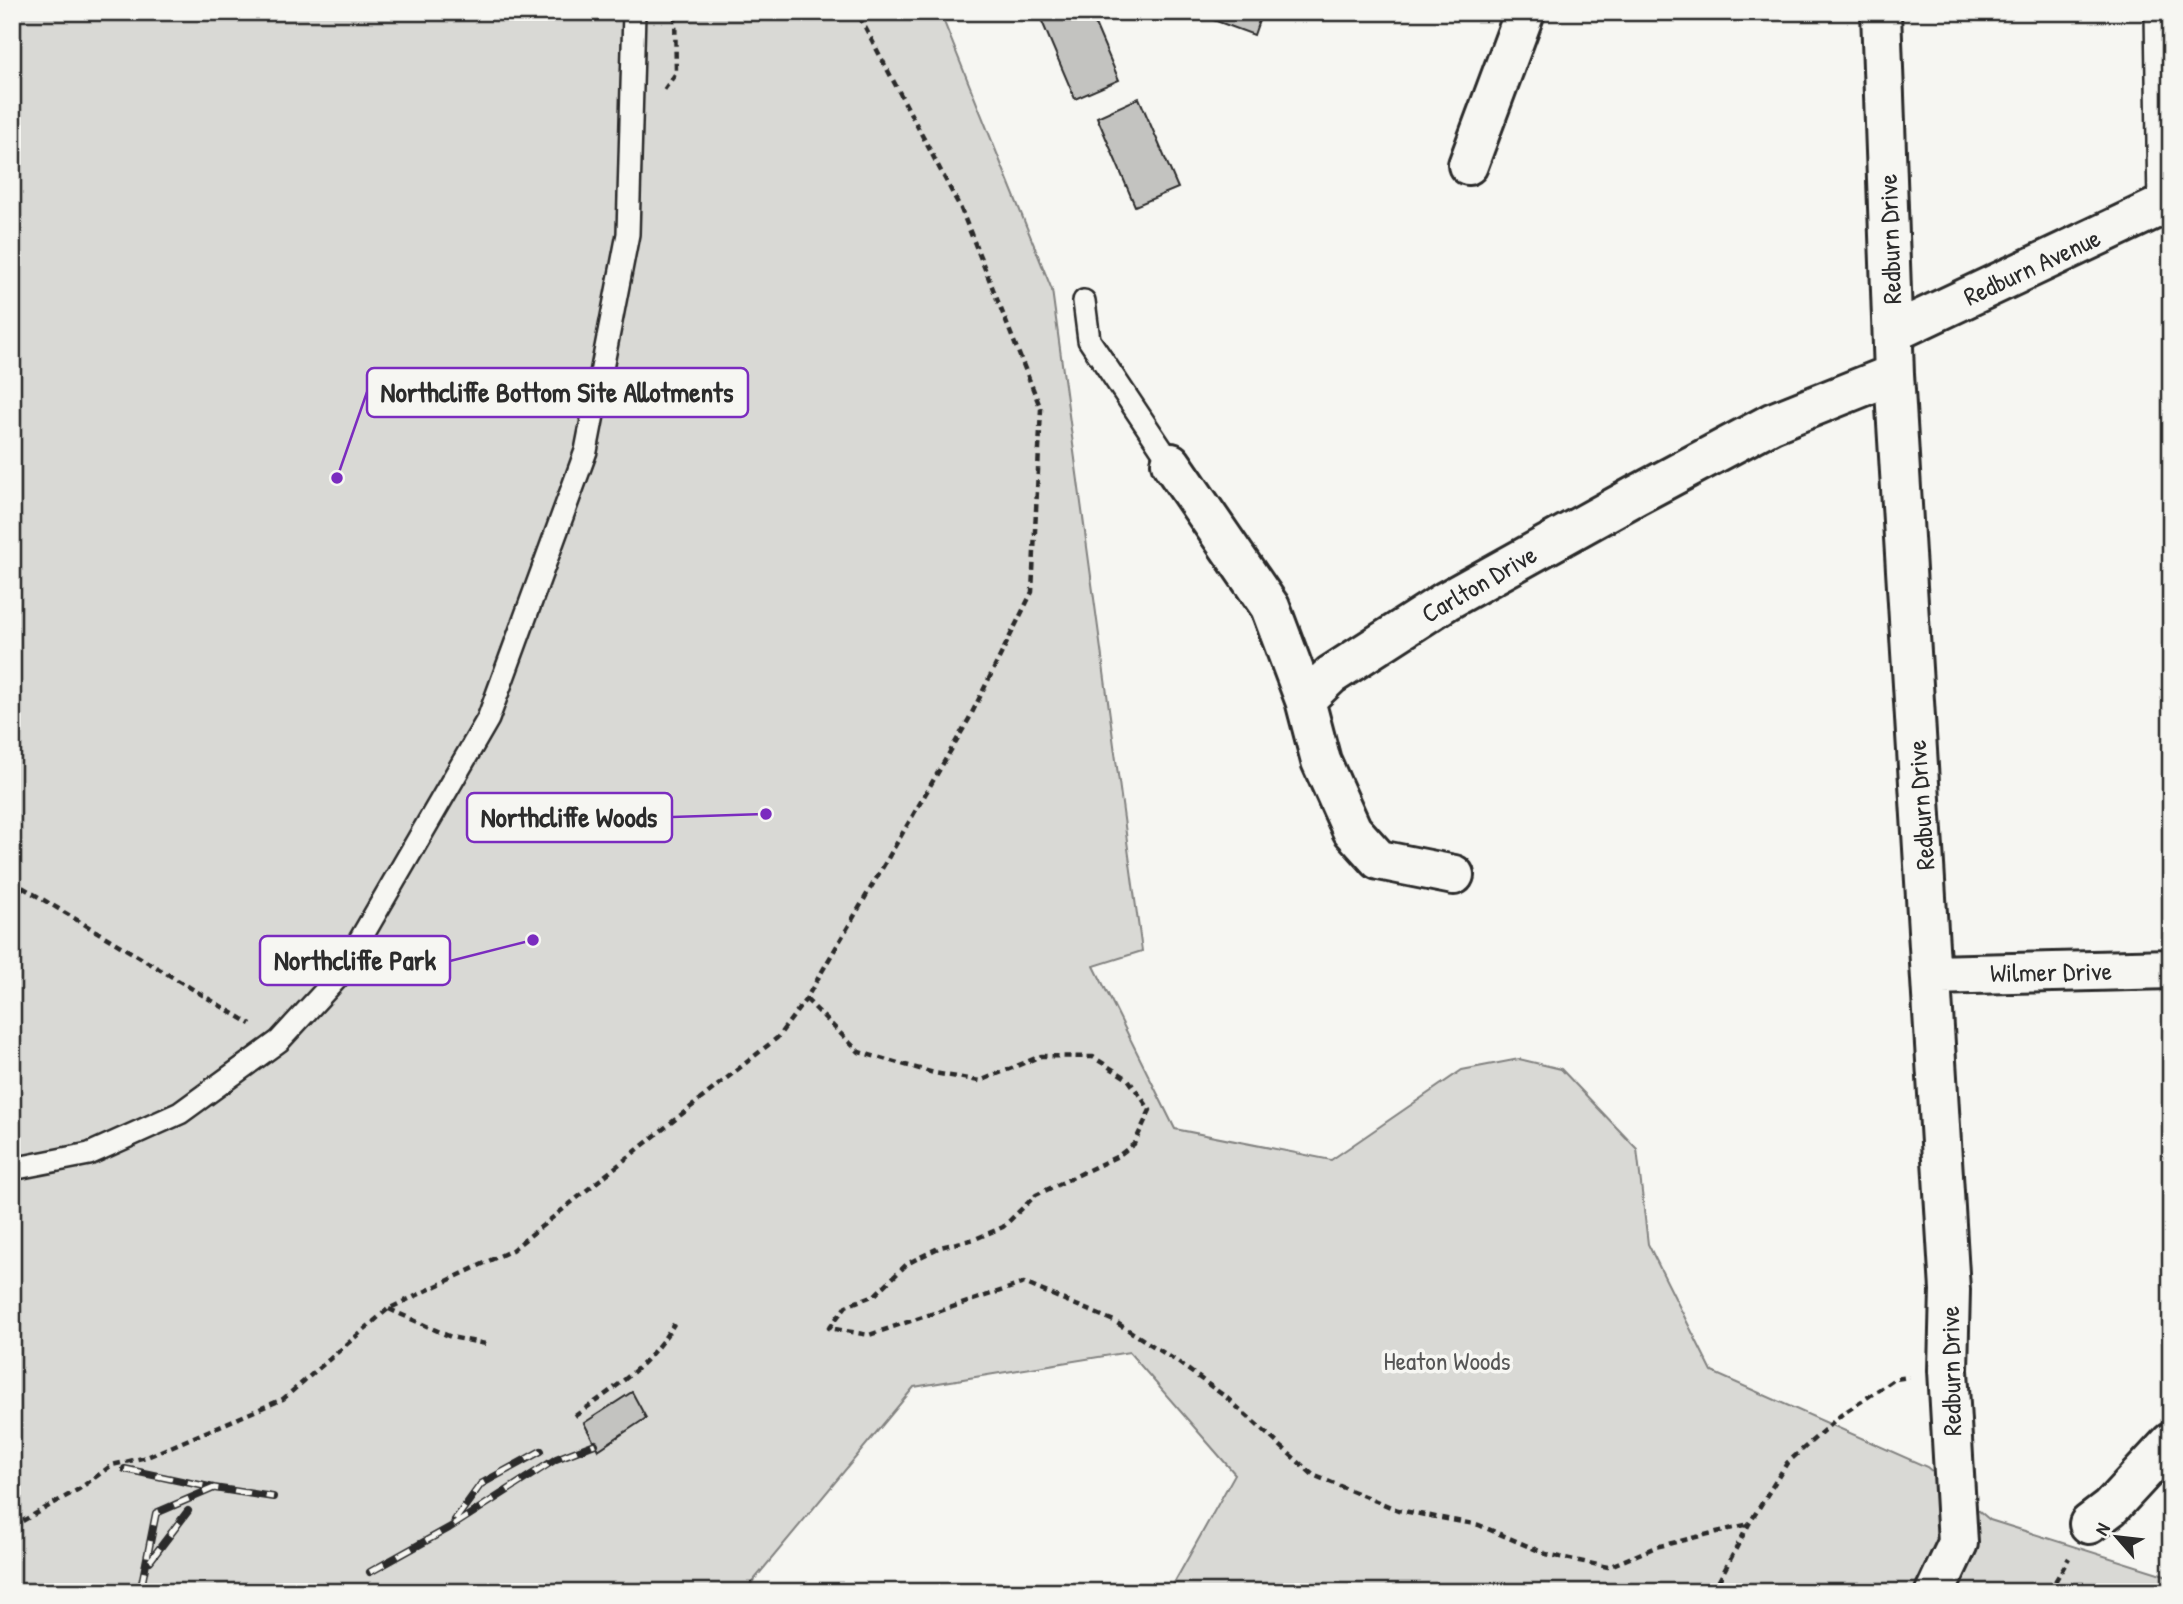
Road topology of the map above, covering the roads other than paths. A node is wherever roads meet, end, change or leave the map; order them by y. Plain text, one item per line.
1 (634, 12) edge
2 (1525, 12) edge
3 (1881, 12) edge
4 (2156, 12) edge
5 (1468, 165) dead end
6 (2165, 206) edge
7 (1084, 301) dead end
8 (1894, 331) junction
9 (1894, 374) junction
10 (1171, 463) joint
11 (1305, 700) junction
12 (1454, 875) dead end
13 (2171, 969) edge
14 (1932, 975) junction
15 (12, 1168) edge
16 (2171, 1442) edge
17 (2089, 1524) dead end
18 (1935, 1592) edge

1 - 15 lane
2 - 5 street
3 - 8 street, Redburn Drive
4 - 6 lane
6 - 8 street, Redburn Avenue
7 - 10 lane
8 - 9 street, Redburn Drive
9 - 11 street, Carlton Drive
9 - 14 street, Redburn Drive
10 - 11 street
11 - 12 street
13 - 14 street, Wilmer Drive
14 - 18 street, Redburn Drive
16 - 17 street

